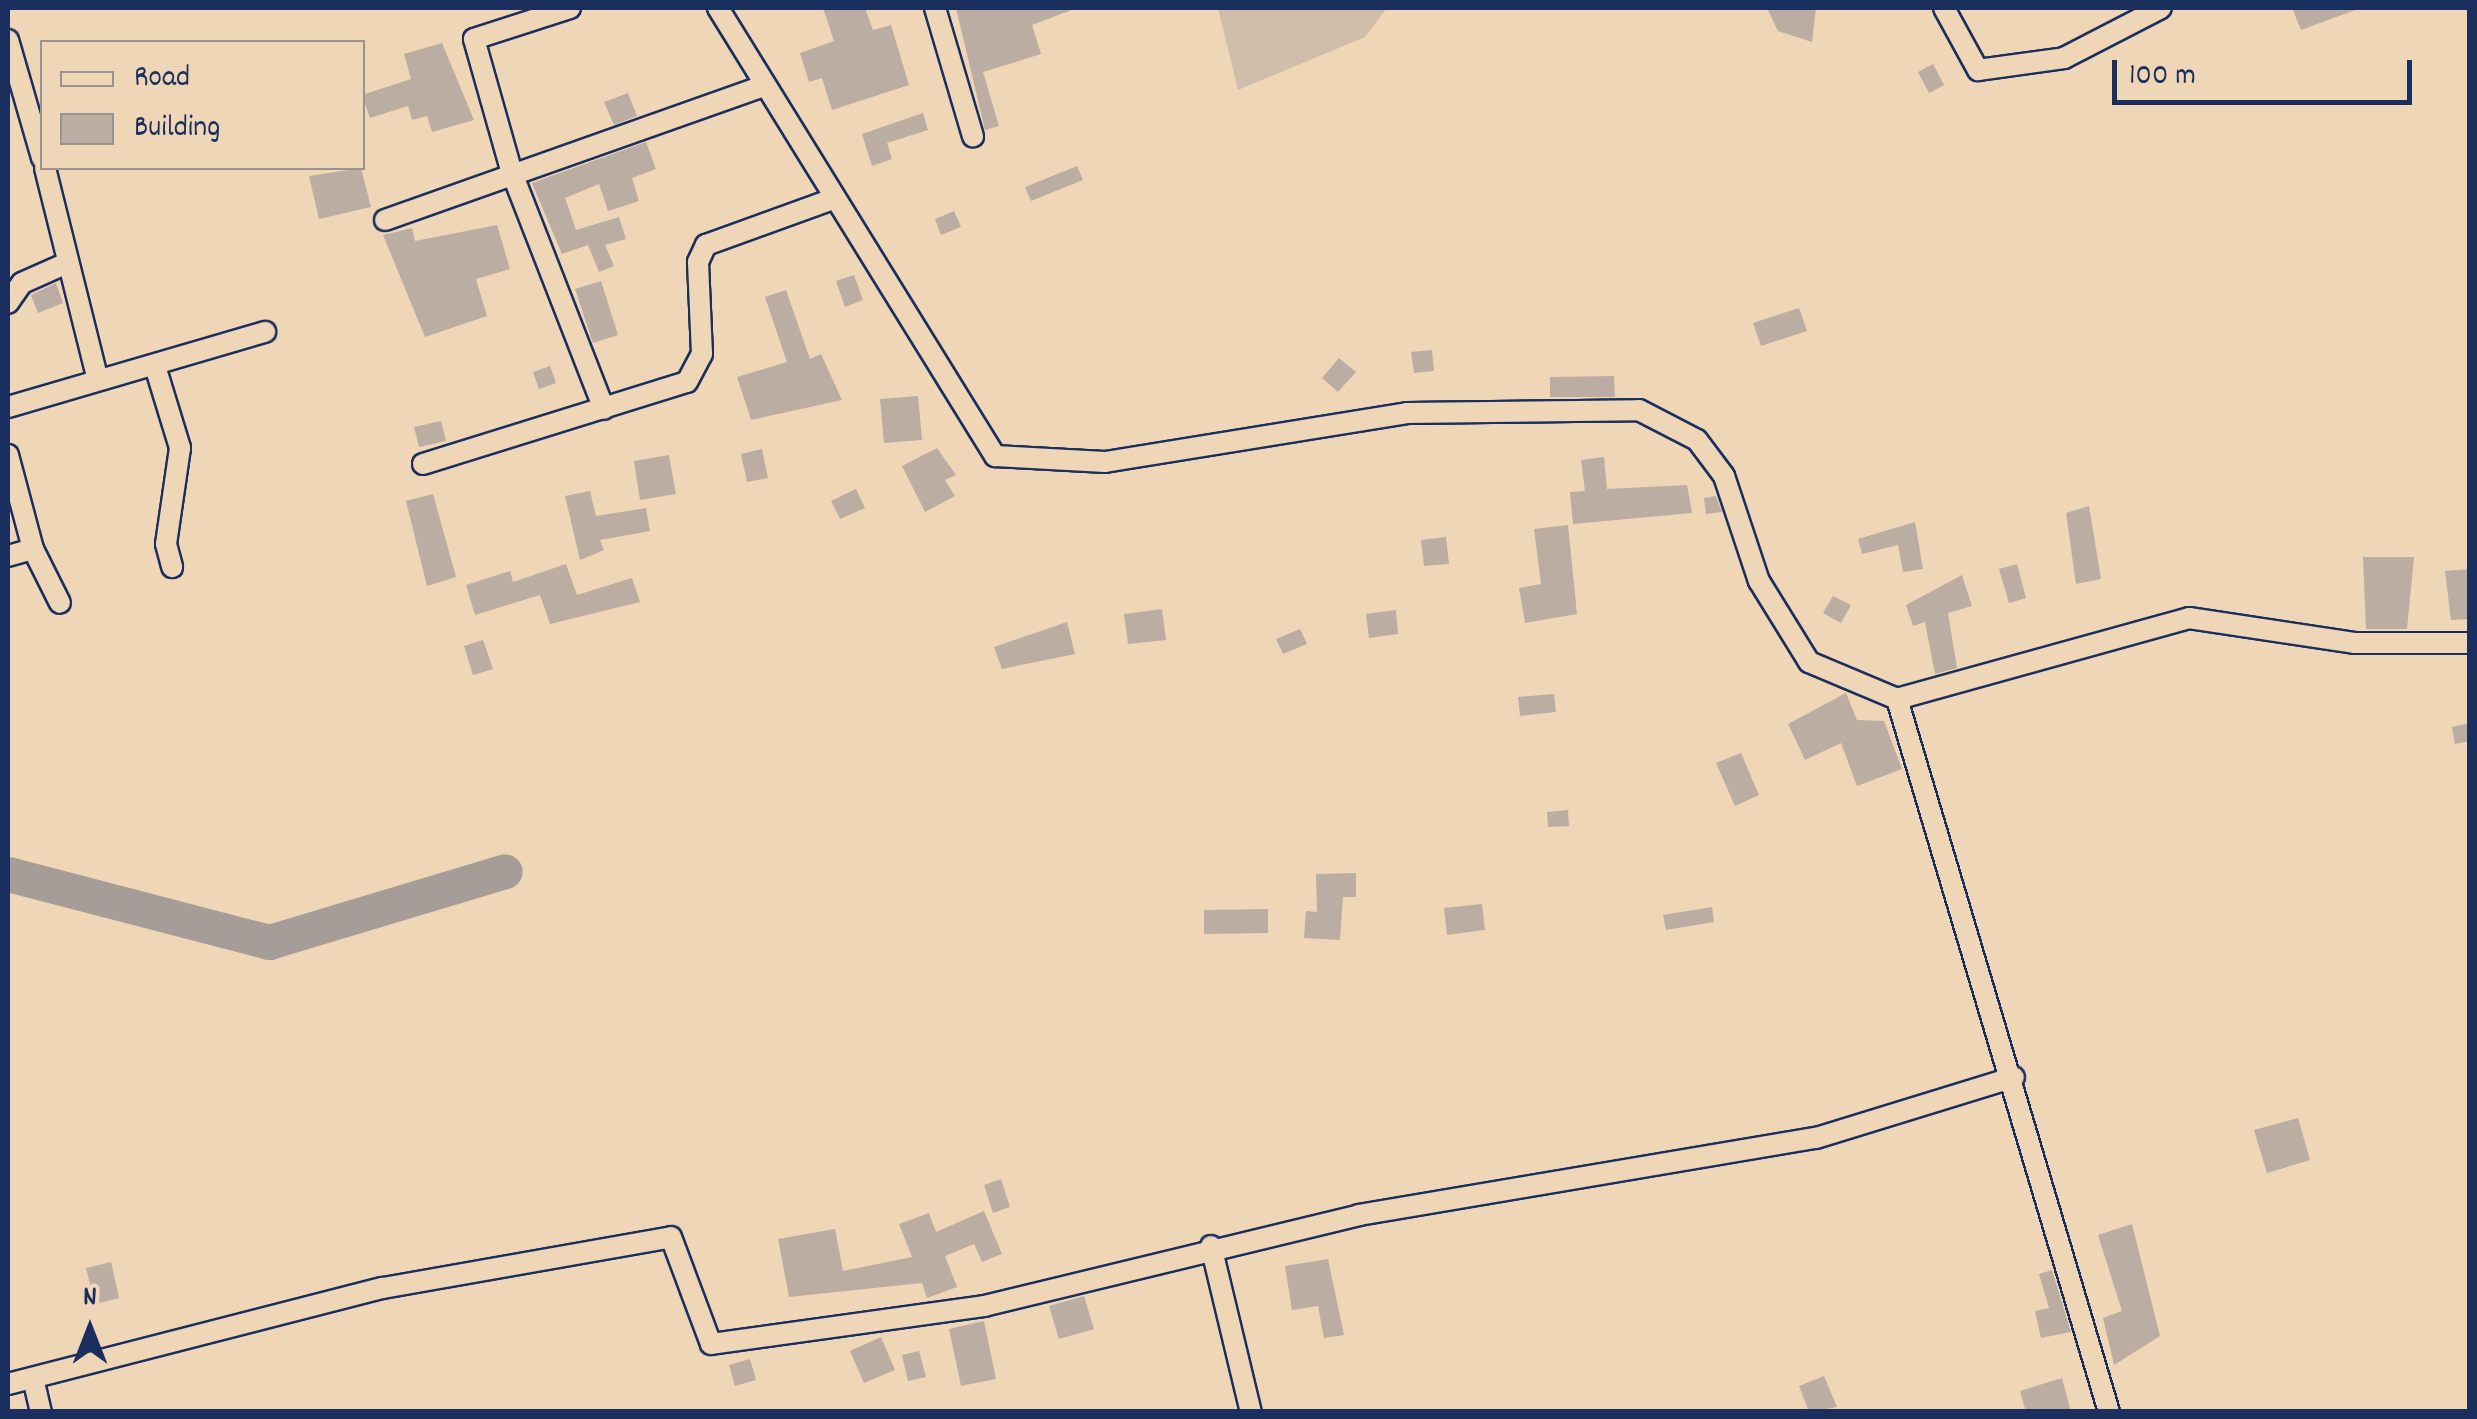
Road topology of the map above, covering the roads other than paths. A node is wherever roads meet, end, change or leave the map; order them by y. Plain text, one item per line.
1 (570, 8) edge
2 (718, 8) edge
3 (935, 8) edge
4 (1944, 8) edge
5 (2162, 8) edge
6 (8, 40) edge
7 (761, 87) junction
8 (974, 136) dead end
9 (40, 151) edge
10 (45, 170) edge
11 (512, 173) junction
12 (833, 199) junction
13 (385, 220) dead end
14 (67, 263) junction
15 (8, 304) edge
16 (264, 332) dead end
17 (155, 366) junction
18 (97, 376) junction
19 (8, 407) edge
20 (604, 409) junction
21 (8, 455) edge
22 (423, 464) dead end
23 (33, 549) junction
24 (8, 556) edge
25 (172, 567) dead end
26 (60, 603) dead end
27 (2470, 643) edge
28 (1898, 700) junction
29 (2014, 1077) junction
30 (1211, 1246) junction
31 (34, 1378) junction
32 (8, 1384) edge
33 (40, 1412) edge
34 (1251, 1412) edge
35 (2109, 1412) edge

1 - 11 street
2 - 7 street
3 - 8 street
4 - 5 street
6 - 9 street
7 - 11 street
7 - 12 street
10 - 14 street
11 - 13 street
11 - 20 street
12 - 20 street
12 - 28 street
14 - 15 street
14 - 18 street
16 - 17 street
17 - 18 street
17 - 25 street
18 - 19 street
20 - 22 street
21 - 23 street
23 - 24 street
23 - 26 street
27 - 28 street
28 - 29 street
29 - 30 street
29 - 35 street
30 - 31 street
30 - 34 street
31 - 32 street
31 - 33 street

